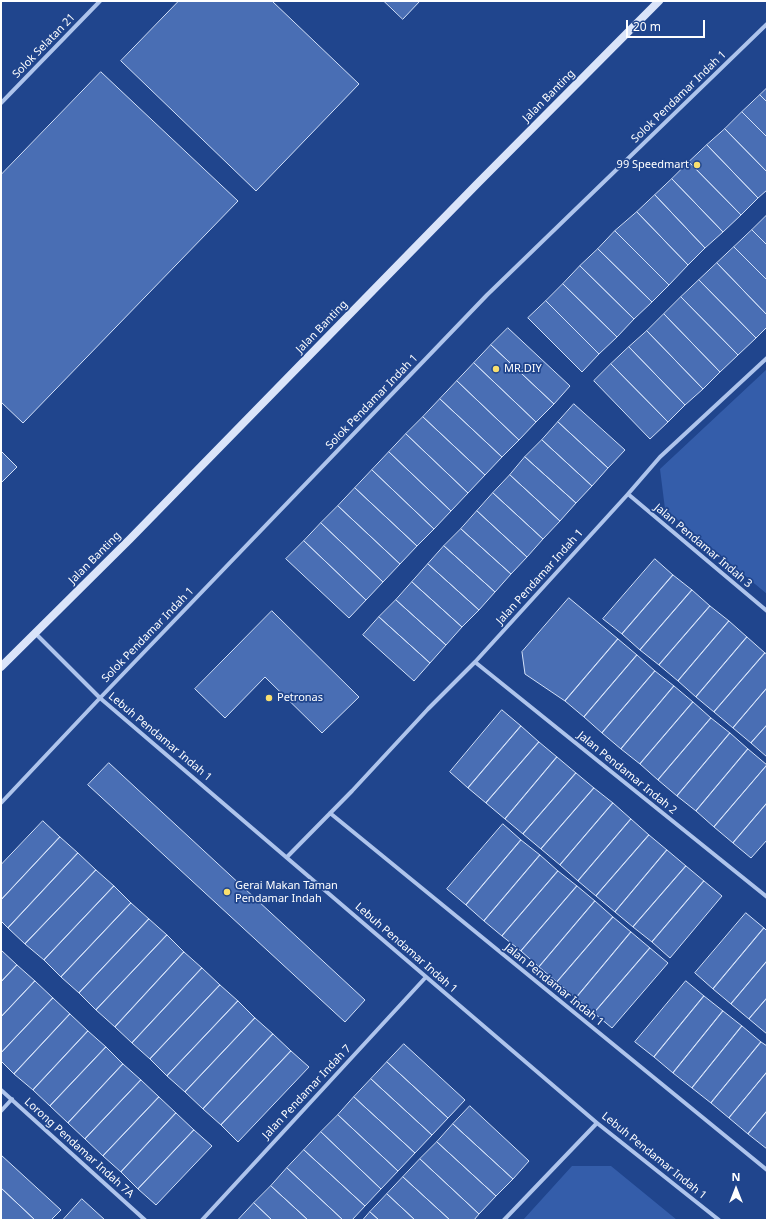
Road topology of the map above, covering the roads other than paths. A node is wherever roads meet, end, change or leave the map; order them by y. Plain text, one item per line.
1 (100, 1) edge
2 (658, 1) edge
3 (767, 24) edge
4 (1, 103) edge
5 (767, 358) edge
6 (628, 494) junction
7 (767, 611) edge
8 (35, 633) junction
9 (475, 662) junction
10 (1, 667) edge
11 (100, 698) junction
12 (1, 803) edge
13 (330, 813) junction
14 (287, 857) junction
15 (767, 897) edge
16 (426, 977) junction
17 (1, 1090) edge
18 (12, 1100) junction
19 (1, 1111) edge
20 (597, 1123) junction
21 (767, 1170) edge
22 (145, 1220) edge
23 (202, 1220) edge
24 (504, 1220) edge
25 (719, 1220) edge

1 - 4 street, Solok Selatan 21
2 - 8 main road, Jalan Banting
3 - 11 street, Solok Pendamar Indah 1
5 - 6 street, Jalan Pendamar Indah 1
6 - 7 street, Jalan Pendamar Indah 3
6 - 9 street, Jalan Pendamar Indah 1
8 - 10 main road, Jalan Banting
8 - 11 street, Lebuh Pendamar Indah 1
9 - 13 street, Jalan Pendamar Indah 1
9 - 15 street, Jalan Pendamar Indah 2
11 - 12 street, Solok Pendamar Indah 1
11 - 14 street, Lebuh Pendamar Indah 1
13 - 14 street, Jalan Pendamar Indah 1
13 - 21 street, Jalan Pendamar Indah 1
14 - 16 street, Lebuh Pendamar Indah 1
16 - 20 street, Lebuh Pendamar Indah 1
16 - 23 street, Jalan Pendamar Indah 7
17 - 18 street, Lorong Pendamar Indah 7A
18 - 19 street
18 - 22 street, Lorong Pendamar Indah 7A
20 - 24 street
20 - 25 street, Lebuh Pendamar Indah 1

